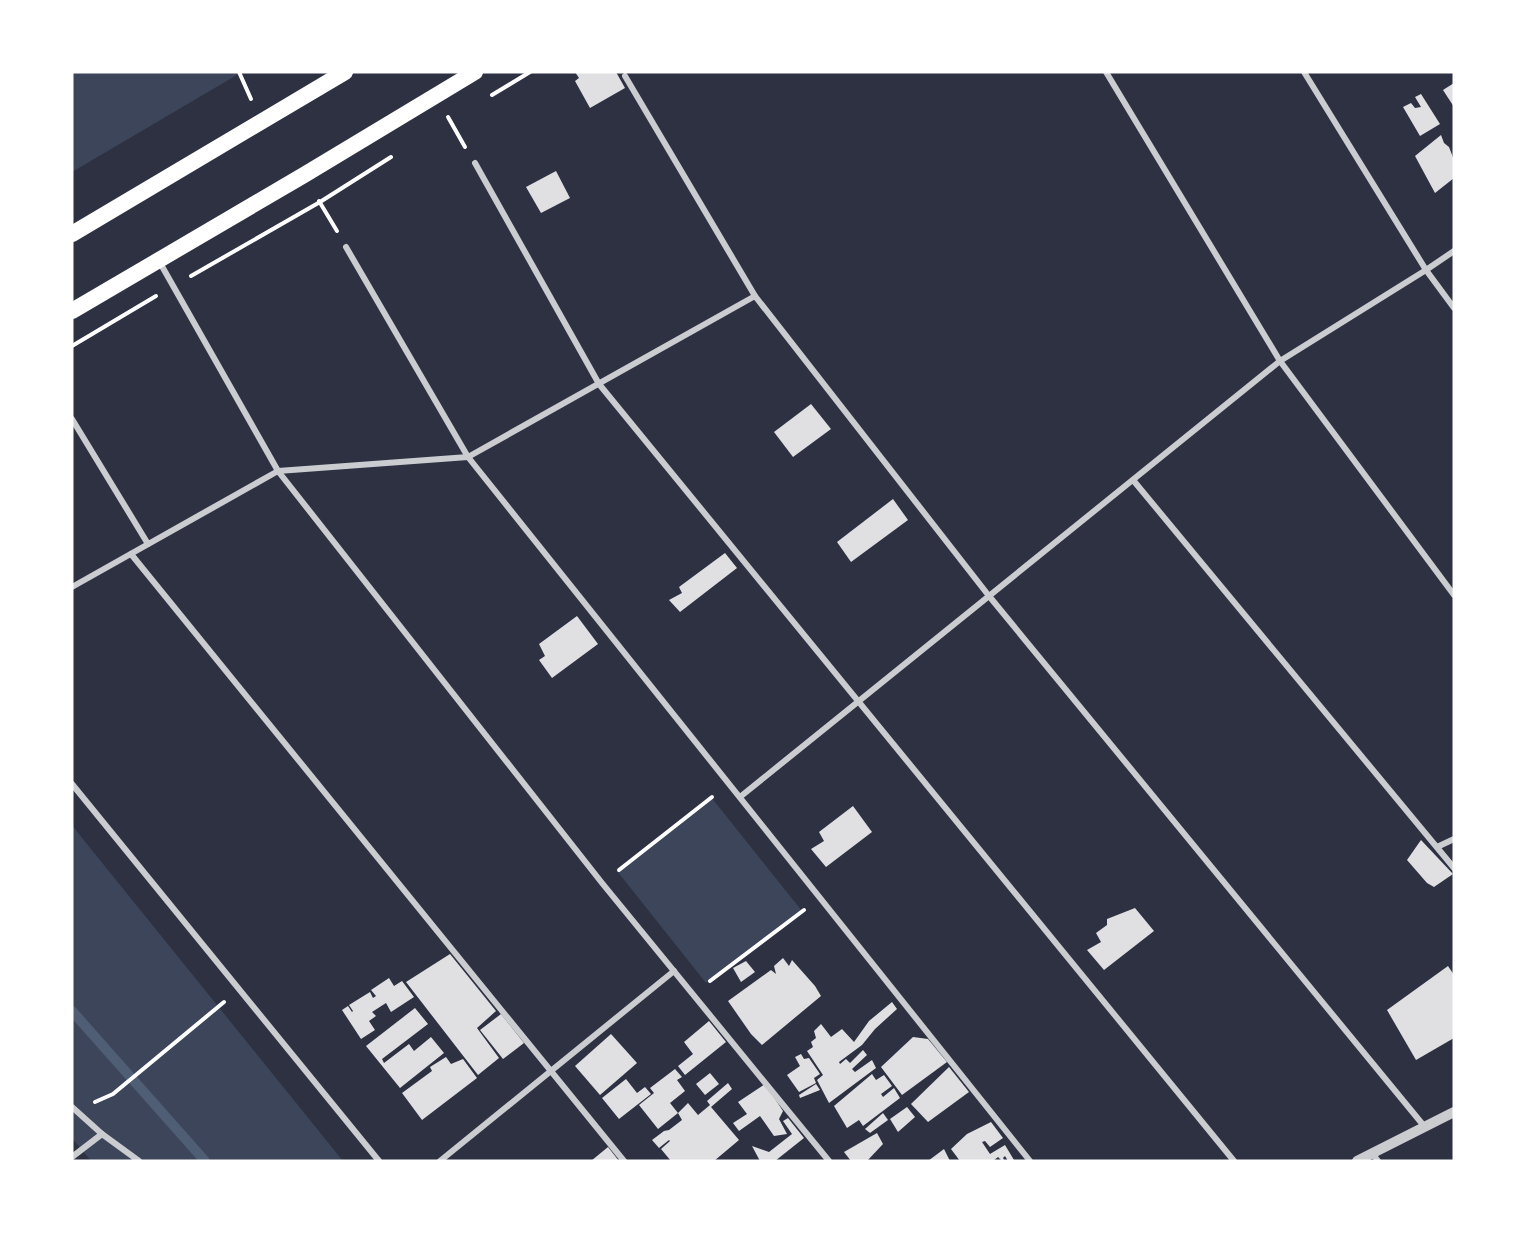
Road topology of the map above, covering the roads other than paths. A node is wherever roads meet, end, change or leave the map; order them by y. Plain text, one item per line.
1 (345, 72) edge
2 (475, 72) edge
3 (1106, 72) edge
4 (1304, 72) edge
5 (625, 76) dead end
6 (475, 164) road end
7 (72, 234) edge
8 (346, 247) road end
9 (1454, 251) edge
10 (159, 261) junction
11 (1426, 270) junction
12 (755, 296) junction
13 (1454, 308) edge
14 (72, 311) edge
15 (1280, 362) junction
16 (599, 384) junction
17 (72, 419) edge
18 (468, 457) junction
19 (278, 471) junction
20 (1133, 480) junction
21 (148, 544) junction
22 (130, 554) junction
23 (72, 587) edge
24 (1454, 595) edge
25 (989, 597) junction
26 (858, 701) junction
27 (72, 784) edge
28 (740, 798) junction
29 (1454, 839) edge
30 (1437, 848) junction
31 (1454, 868) edge
32 (674, 971) junction
33 (551, 1071) junction
34 (72, 1107) edge
35 (1454, 1112) edge
36 (1424, 1126) junction
37 (102, 1134) junction
38 (72, 1157) edge
39 (1375, 1157) edge
40 (139, 1161) edge
41 (379, 1161) edge
42 (440, 1161) edge
43 (624, 1161) edge
44 (828, 1161) edge
45 (1030, 1161) edge
46 (1234, 1161) edge
47 (1357, 1161) edge

1 - 7 highway
2 - 10 highway
3 - 15 street
4 - 11 street
5 - 12 street
6 - 16 street
8 - 18 street
9 - 11 street
10 - 14 highway
10 - 19 street
11 - 13 street
11 - 15 street
12 - 16 street
12 - 25 street
15 - 20 street
15 - 24 street
16 - 18 street
16 - 26 street
17 - 21 street
18 - 19 street
18 - 28 street
19 - 21 street
19 - 32 street
20 - 25 street
20 - 30 street
21 - 22 street
22 - 23 street
22 - 33 street
25 - 26 street
25 - 36 street
26 - 28 street
26 - 46 street
27 - 41 street
28 - 45 street
29 - 30 street
30 - 31 street
32 - 33 street
32 - 44 street
33 - 42 street
33 - 43 street
34 - 37 street
35 - 36 street
36 - 39 street
37 - 38 street
37 - 40 street
39 - 47 street

